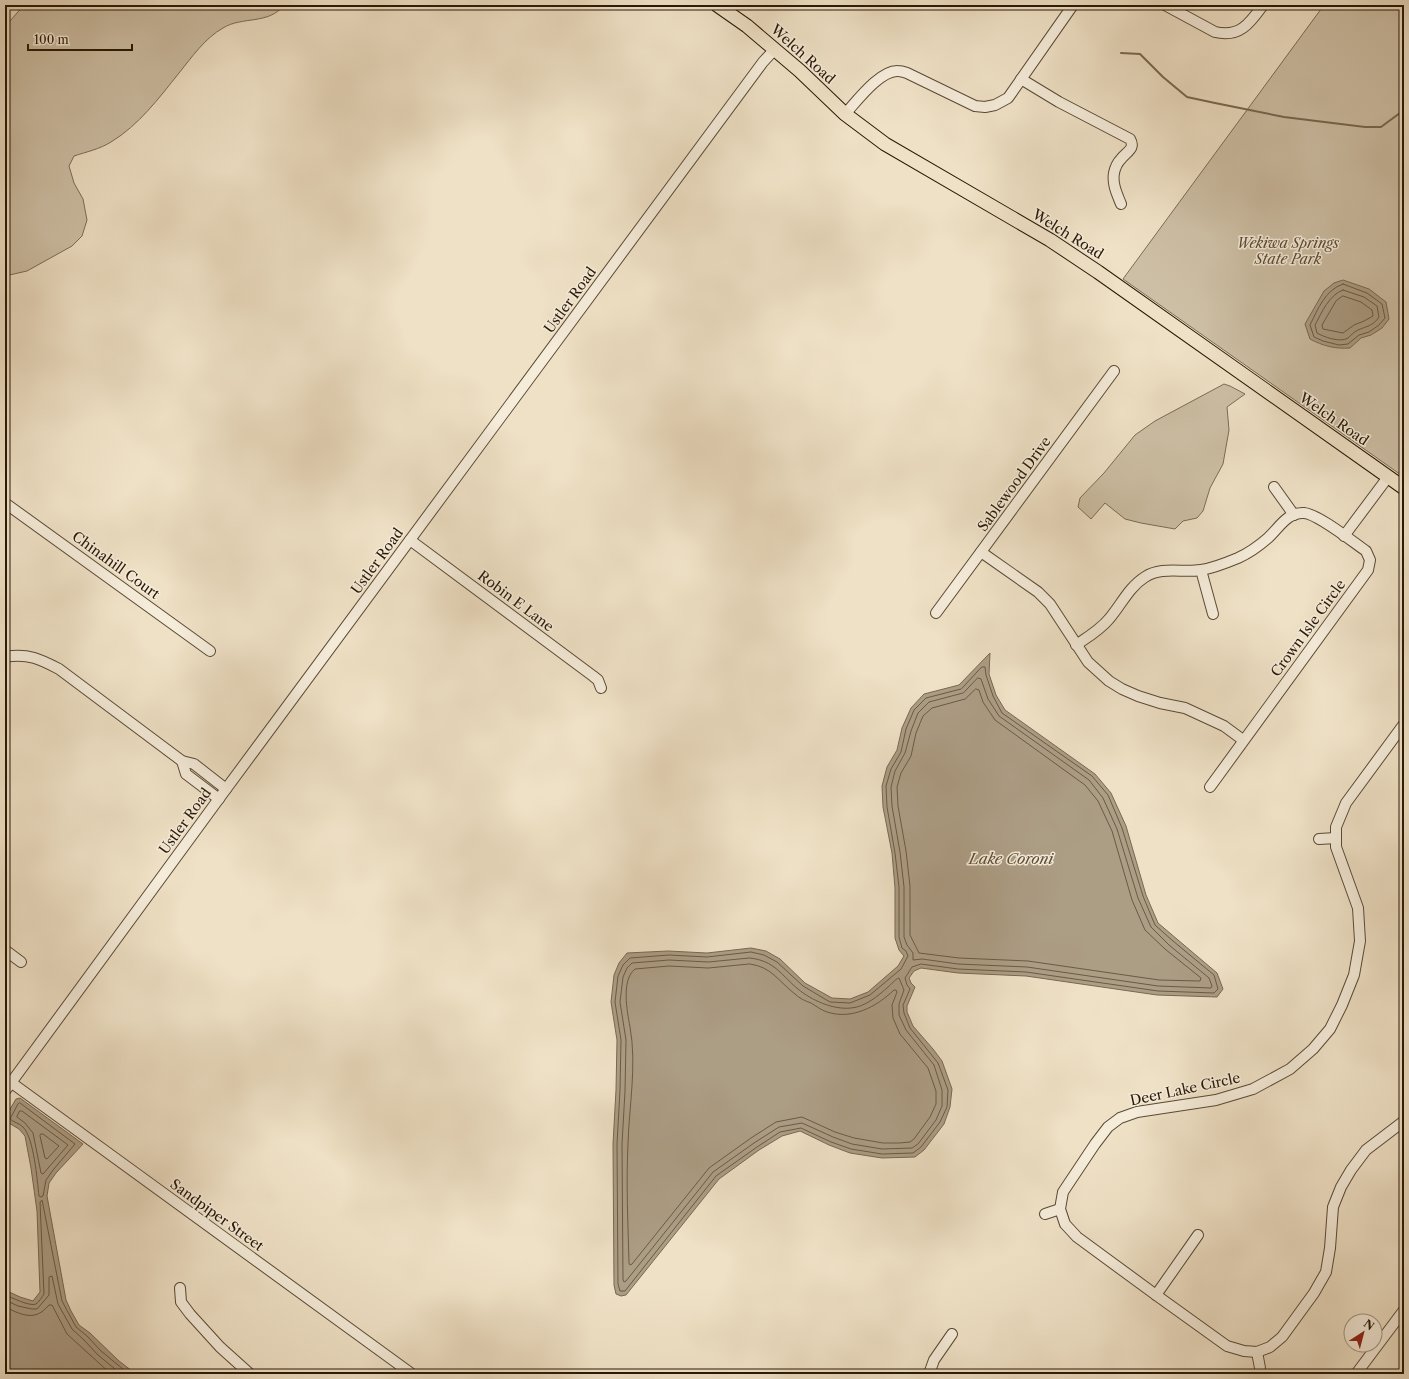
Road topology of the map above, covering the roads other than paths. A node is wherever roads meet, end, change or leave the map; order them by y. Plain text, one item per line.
1 (1073, 5) edge
2 (1165, 5) edge
3 (1263, 5) edge
4 (721, 6) edge
5 (775, 49) junction
6 (1021, 79) junction
7 (845, 114) junction
8 (1121, 204) dead end
9 (1114, 371) dead end
10 (1388, 477) junction
11 (1274, 487) dead end
12 (1404, 488) edge
13 (5, 503) edge
14 (1294, 515) junction
15 (1344, 536) junction
16 (410, 540) junction
17 (981, 552) junction
18 (1201, 570) junction
19 (936, 613) dead end
20 (1213, 614) dead end
21 (1076, 645) junction
22 (210, 651) dead end
23 (5, 657) edge
24 (601, 688) dead end
25 (1404, 724) edge
26 (1243, 740) junction
27 (182, 761) junction
28 (205, 772) junction
29 (197, 783) junction
30 (1210, 787) dead end
31 (226, 789) junction
32 (219, 799) junction
33 (1336, 838) junction
34 (1319, 840) dead end
35 (5, 950) edge
36 (21, 962) dead end
37 (7, 1084) edge
38 (1404, 1121) edge
39 (1060, 1209) junction
40 (1045, 1214) dead end
41 (1198, 1235) dead end
42 (180, 1288) dead end
43 (1156, 1295) junction
44 (1404, 1310) edge
45 (952, 1334) dead end
46 (1257, 1352) junction
47 (1260, 1368) dead end
48 (250, 1374) edge
49 (412, 1374) edge
50 (929, 1374) edge
51 (1356, 1374) edge

1 - 6 street
2 - 3 street
4 - 5 main road, Welch Road
5 - 7 main road, Welch Road
5 - 16 street, Ustler Road
6 - 7 street
6 - 8 street
7 - 10 main road, Welch Road
9 - 17 street, Sablewood Drive
10 - 12 main road, Welch Road
10 - 15 street
11 - 14 street
13 - 22 street, Chinahill Court
14 - 15 street, Crown Isle Circle
14 - 18 street
15 - 26 street, Crown Isle Circle
16 - 24 street, Robin E Lane
16 - 31 street, Ustler Road
17 - 19 street, Sablewood Drive
17 - 21 street
18 - 20 street
18 - 21 street
21 - 26 street
23 - 27 street
25 - 33 street, Deer Lake Circle
26 - 30 street, Crown Isle Circle
27 - 28 street
27 - 29 street
28 - 29 street
28 - 31 street
29 - 32 street
31 - 32 street, Ustler Road
32 - 37 street, Ustler Road
33 - 34 street
33 - 39 street, Deer Lake Circle
35 - 36 street
37 - 49 street, Sandpiper Street
38 - 46 street
39 - 40 street
39 - 43 street
41 - 43 street
42 - 48 street
43 - 46 street
44 - 51 street
45 - 50 street
46 - 47 street

